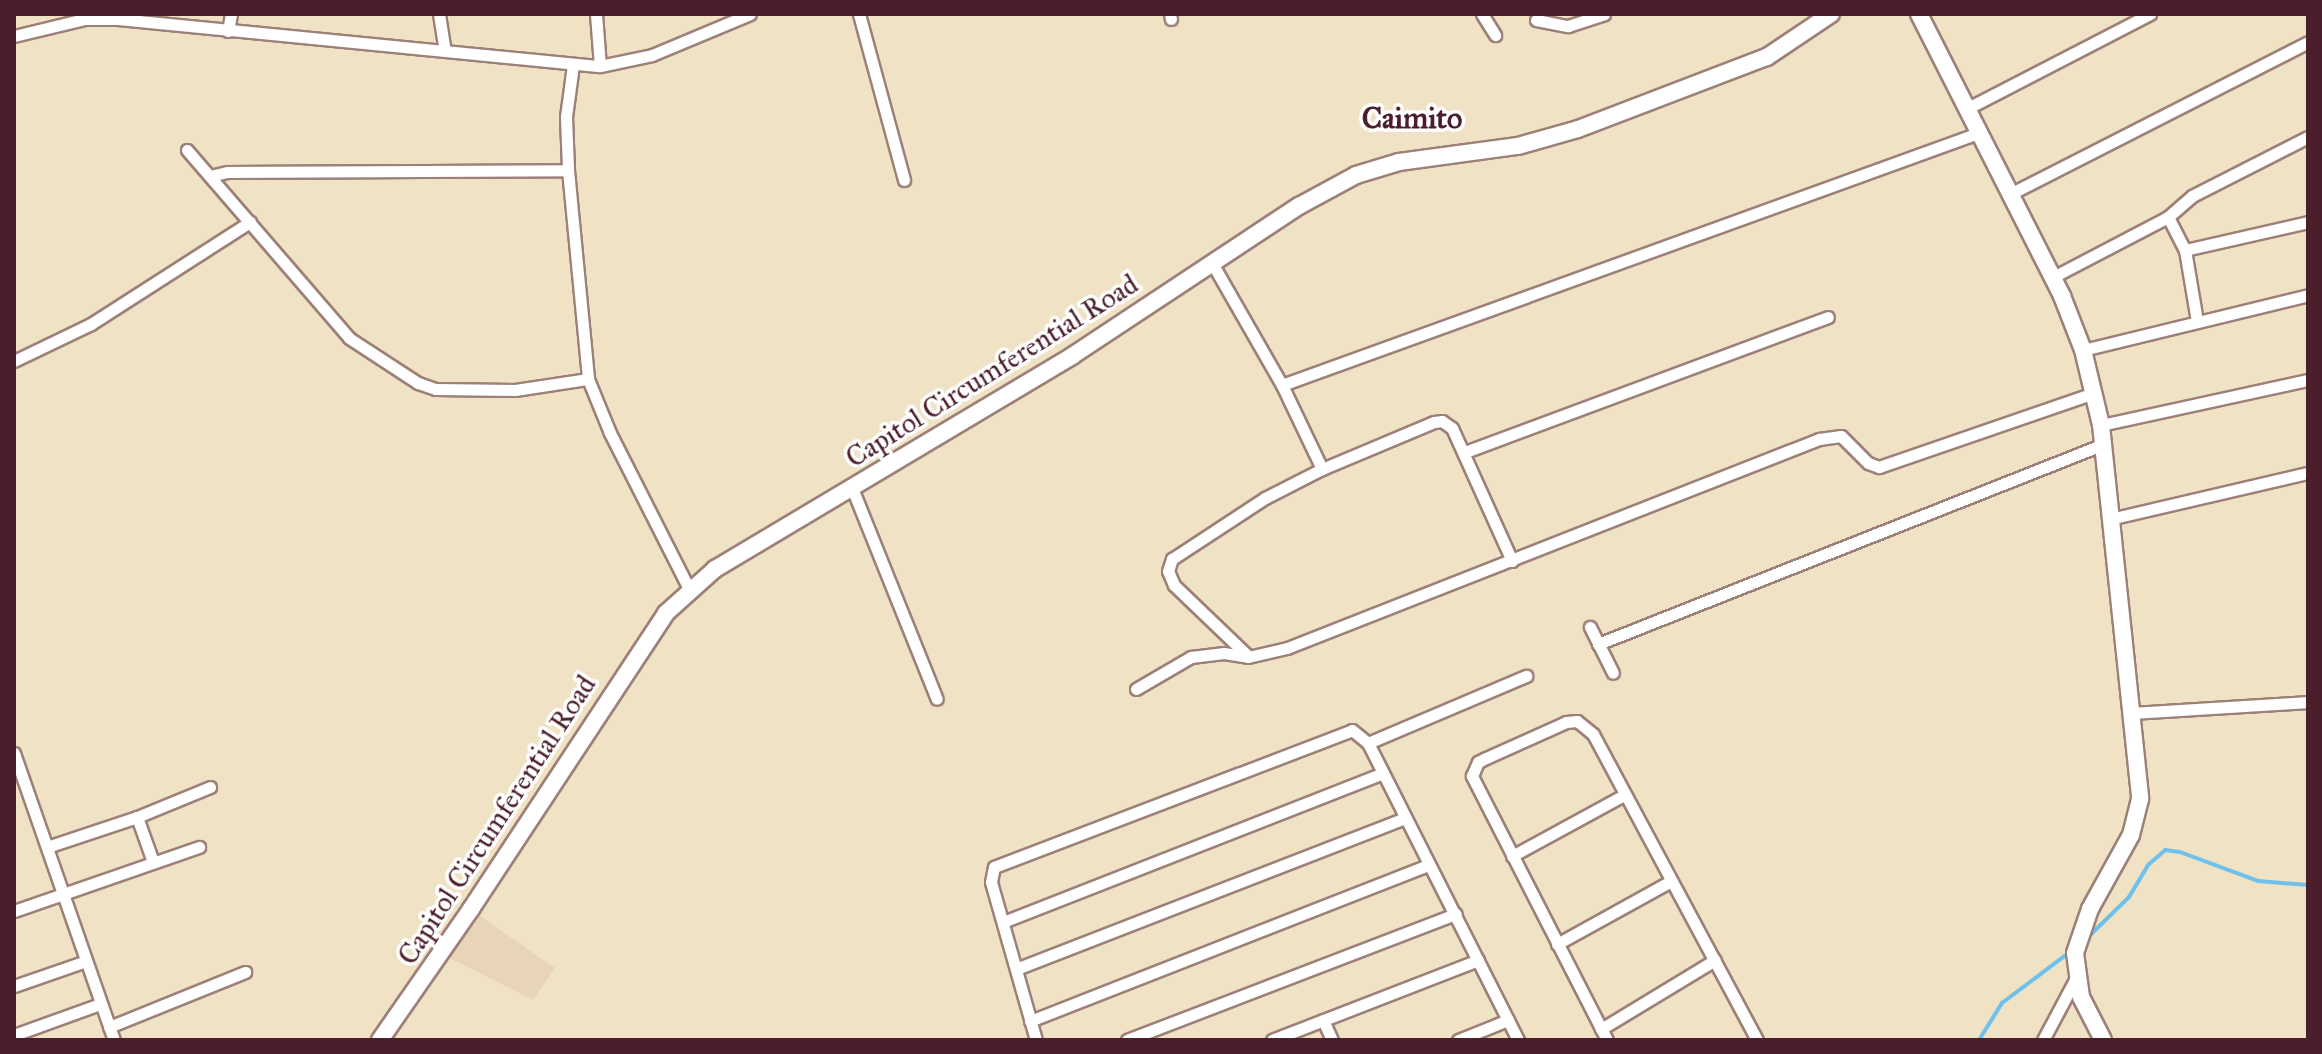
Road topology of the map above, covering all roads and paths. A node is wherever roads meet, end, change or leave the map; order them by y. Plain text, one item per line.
1 (231, 14) edge
2 (439, 14) edge
3 (596, 14) edge
4 (750, 14) edge
5 (859, 14) edge
6 (1482, 14) edge
7 (1604, 14) edge
8 (1831, 14) edge
9 (1919, 14) edge
10 (2150, 14) edge
11 (1536, 20) dead end
12 (228, 31) junction
13 (1495, 35) dead end
14 (14, 36) edge
15 (2308, 42) edge
16 (445, 50) junction
17 (573, 65) junction
18 (600, 66) junction
19 (1968, 108) junction
20 (1981, 132) junction
21 (2308, 137) edge
22 (187, 150) dead end
23 (568, 170) junction
24 (210, 176) junction
25 (904, 180) dead end
26 (2012, 193) junction
27 (2168, 217) junction
28 (250, 222) junction
29 (2308, 222) edge
30 (2185, 250) junction
31 (1212, 263) junction
32 (2053, 277) junction
33 (2308, 295) edge
34 (1828, 317) dead end
35 (2197, 321) junction
36 (2083, 350) junction
37 (14, 361) edge
38 (588, 379) junction
39 (2308, 380) edge
40 (1282, 385) junction
41 (2094, 393) junction
42 (2101, 425) junction
43 (2104, 444) junction
44 (1465, 452) junction
45 (1322, 469) junction
46 (2308, 473) edge
47 (852, 488) junction
48 (2114, 518) junction
49 (1512, 561) junction
50 (689, 589) junction
51 (1590, 627) dead end
52 (1598, 644) junction
53 (1248, 657) junction
54 (1613, 673) dead end
55 (1526, 676) dead end
56 (1136, 689) dead end
57 (937, 699) dead end
58 (2308, 702) edge
59 (2133, 713) junction
60 (1368, 743) junction
61 (14, 753) edge
62 (1383, 773) junction
63 (210, 787) dead end
64 (1624, 795) junction
65 (137, 817) junction
66 (1405, 818) junction
67 (47, 847) junction
68 (199, 847) dead end
69 (1512, 856) junction
70 (153, 862) junction
71 (1429, 865) junction
72 (1671, 881) junction
73 (62, 892) junction
74 (14, 911) edge
75 (1456, 914) junction
76 (1003, 922) junction
77 (1557, 944) junction
78 (1478, 960) junction
79 (1715, 960) junction
80 (86, 961) junction
81 (1016, 969) junction
82 (245, 972) dead end
83 (2076, 978) junction
84 (14, 986) edge
85 (100, 1004) junction
86 (1323, 1020) junction
87 (1508, 1020) junction
88 (1030, 1021) junction
89 (109, 1027) junction
90 (14, 1035) edge
91 (1604, 1035) edge
92 (114, 1040) edge
93 (380, 1040) edge
94 (1036, 1040) edge
95 (1127, 1040) edge
96 (1272, 1040) edge
97 (1332, 1040) edge
98 (1458, 1040) edge
99 (1518, 1040) edge
100 (1757, 1040) edge
101 (2043, 1040) edge
102 (2103, 1040) edge

1 - 12 street
2 - 16 street
3 - 18 street
4 - 18 street
5 - 25 street
6 - 13 street
7 - 11 street
8 - 31 main road, Capitol Circumferential Road
9 - 19 main road
10 - 19 street
12 - 14 street
12 - 16 street
15 - 26 street
16 - 17 street
17 - 18 street
17 - 23 street
19 - 20 main road
20 - 26 main road
20 - 40 street
21 - 27 street
22 - 24 street
23 - 24 street
23 - 38 street
24 - 28 street
26 - 32 main road
27 - 30 street
27 - 32 street
28 - 37 street
28 - 38 street
29 - 30 street
30 - 35 street
31 - 40 street
31 - 47 main road, Capitol Circumferential Road
32 - 36 main road
33 - 35 street
34 - 44 street
35 - 36 street
36 - 41 main road
38 - 50 street
39 - 42 street
40 - 45 street
41 - 42 main road
41 - 49 street
42 - 43 main road
43 - 48 main road
43 - 52 street
44 - 45 street
44 - 49 street
45 - 53 street
46 - 48 street
47 - 50 main road, Capitol Circumferential Road
47 - 57 street
48 - 59 main road
49 - 53 street
50 - 93 main road, Capitol Circumferential Road
51 - 52 street
52 - 54 street
53 - 56 street
55 - 60 street
58 - 59 street
59 - 83 main road
60 - 62 street
60 - 76 street
61 - 67 street
62 - 66 street
62 - 76 street
63 - 65 street
64 - 69 street
64 - 69 street
64 - 72 street
65 - 67 street
65 - 70 street
66 - 71 street
66 - 81 street
67 - 73 street
68 - 70 street
69 - 77 street
70 - 73 street
71 - 75 street
71 - 88 street
72 - 77 street
72 - 79 street
73 - 74 street
73 - 80 street
75 - 78 street
75 - 95 street
76 - 81 street
77 - 91 street
78 - 86 street
78 - 87 street
79 - 91 street
79 - 100 street
80 - 84 street
80 - 85 street
81 - 88 street
82 - 89 street
83 - 101 street
83 - 102 main road
85 - 89 street
85 - 90 street
86 - 96 street
86 - 97 street
87 - 98 street
87 - 99 street
88 - 94 street
89 - 92 street

